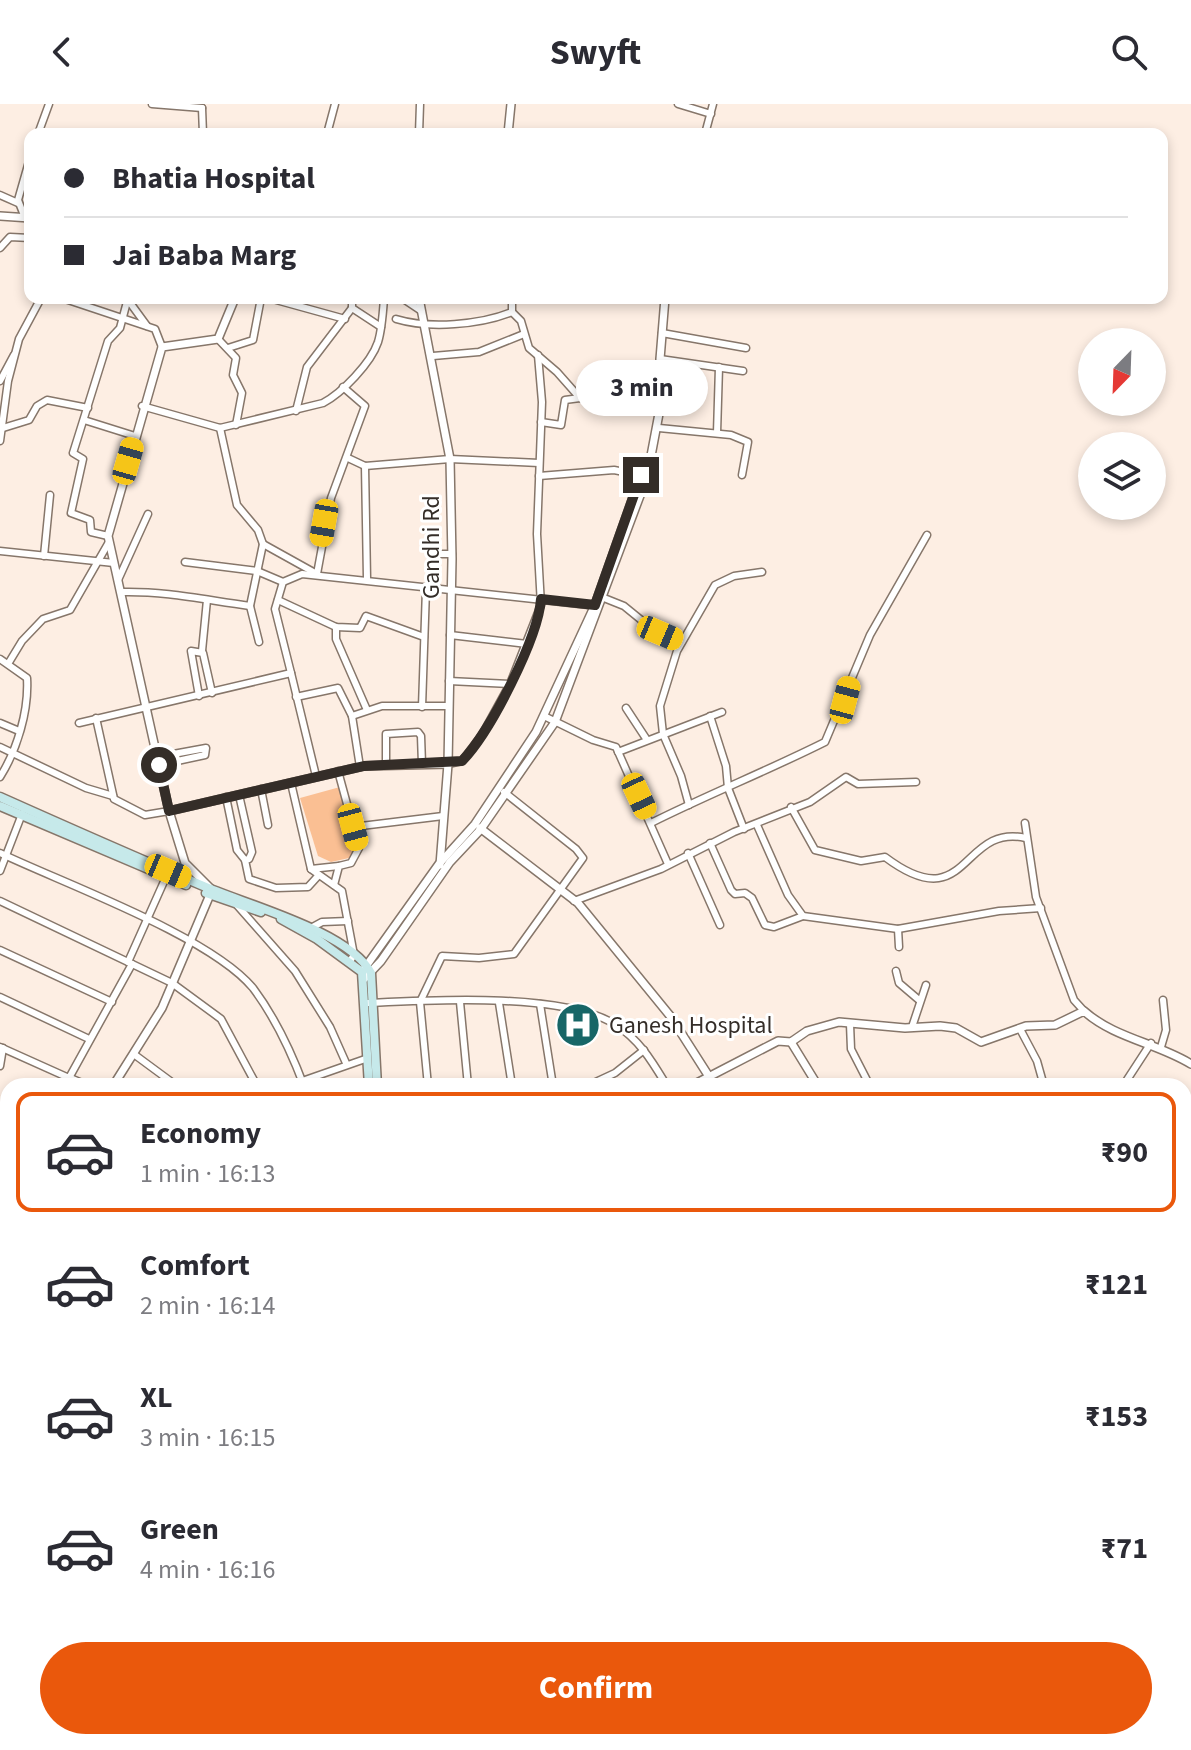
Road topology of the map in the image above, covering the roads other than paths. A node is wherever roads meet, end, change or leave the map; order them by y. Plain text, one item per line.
1 (49, 104) edge
2 (152, 104) edge
3 (335, 104) edge
4 (420, 104) edge
5 (511, 104) edge
6 (678, 104) edge
7 (713, 104) edge
8 (202, 106) edge
9 (711, 114) junction
10 (40, 128) edge
11 (203, 128) edge
12 (329, 128) edge
13 (419, 128) edge
14 (509, 128) edge
15 (707, 128) edge
16 (24, 180) edge
17 (0, 195) edge
18 (18, 203) junction
19 (24, 213) edge
20 (0, 216) edge
21 (24, 218) edge
22 (24, 238) edge
23 (0, 248) edge
24 (38, 304) edge
25 (79, 304) edge
26 (127, 304) edge
27 (132, 304) edge
28 (233, 304) edge
29 (260, 304) edge
30 (291, 304) edge
31 (352, 304) edge
32 (383, 304) edge
33 (411, 304) edge
34 (420, 304) edge
35 (512, 304) edge
36 (664, 304) edge
37 (352, 308) junction
38 (420, 310) junction
39 (512, 312) junction
40 (345, 319) junction
41 (396, 319) dead end
42 (123, 320) junction
43 (423, 323) junction
44 (148, 327) junction
45 (381, 327) junction
46 (662, 333) junction
47 (524, 334) junction
48 (218, 339) junction
49 (162, 347) junction
50 (228, 348) junction
51 (746, 348) dead end
52 (16, 352) junction
53 (538, 355) junction
54 (433, 356) junction
55 (660, 359) junction
56 (719, 367) junction
57 (743, 371) dead end
58 (0, 381) edge
59 (343, 387) junction
60 (580, 398) junction
61 (661, 403) junction
62 (142, 406) junction
63 (88, 408) junction
64 (296, 411) junction
65 (84, 420) junction
66 (541, 422) junction
67 (236, 425) junction
68 (220, 428) junction
69 (659, 428) junction
70 (1, 430) edge
71 (717, 433) junction
72 (135, 436) junction
73 (0, 441) edge
74 (348, 458) junction
75 (450, 459) junction
76 (539, 463) junction
77 (365, 466) junction
78 (742, 475) dead end
79 (539, 476) junction
80 (644, 476) junction
81 (50, 495) dead end
82 (148, 514) dead end
83 (927, 535) dead end
84 (108, 539) junction
85 (263, 544) junction
86 (0, 551) edge
87 (430, 554) dead end
88 (452, 554) junction
89 (44, 556) junction
90 (97, 561) junction
91 (185, 562) dead end
92 (114, 563) junction
93 (257, 571) junction
94 (762, 572) dead end
95 (317, 574) junction
96 (367, 578) junction
97 (118, 580) junction
98 (283, 582) junction
99 (426, 589) junction
100 (122, 592) junction
101 (452, 592) junction
102 (541, 599) junction
103 (207, 600) junction
104 (278, 600) junction
105 (600, 602) junction
106 (250, 606) junction
107 (336, 627) junction
108 (450, 635) junction
109 (424, 637) junction
110 (259, 642) dead end
111 (681, 642) junction
112 (527, 644) junction
113 (202, 651) junction
114 (0, 659) edge
115 (8, 664) junction
116 (291, 673) junction
117 (449, 681) junction
118 (510, 684) junction
119 (212, 693) junction
120 (199, 696) junction
121 (296, 697) junction
122 (146, 706) junction
123 (449, 706) junction
124 (422, 707) junction
125 (626, 708) dead end
126 (367, 710) junction
127 (722, 712) dead end
128 (352, 716) junction
129 (544, 716) junction
130 (710, 716) junction
131 (96, 718) junction
132 (555, 722) junction
133 (0, 723) edge
134 (79, 723) dead end
135 (19, 731) junction
136 (663, 734) junction
137 (647, 740) junction
138 (0, 747) edge
139 (10, 752) junction
140 (618, 752) junction
141 (173, 754) junction
142 (158, 761) junction
143 (175, 762) junction
144 (386, 764) junction
145 (422, 764) junction
146 (448, 764) junction
147 (360, 767) junction
148 (338, 771) junction
149 (316, 776) junction
150 (0, 777) edge
151 (916, 782) dead end
152 (291, 783) junction
153 (728, 788) junction
154 (261, 789) junction
155 (503, 791) junction
156 (239, 795) junction
157 (113, 796) junction
158 (0, 797) edge
159 (226, 797) junction
160 (689, 805) junction
161 (0, 806) edge
162 (791, 807) junction
163 (169, 811) junction
164 (24, 812) junction
165 (443, 816) junction
166 (651, 823) junction
167 (1025, 823) dead end
168 (268, 825) dead end
169 (757, 825) junction
170 (478, 826) junction
171 (353, 827) junction
172 (744, 829) junction
173 (1026, 838) junction
174 (710, 843) junction
175 (688, 853) junction
176 (3, 854) edge
177 (245, 860) junction
178 (185, 863) junction
179 (668, 864) junction
180 (339, 866) junction
181 (442, 866) junction
182 (311, 869) junction
183 (0, 871) edge
184 (167, 874) junction
185 (318, 876) junction
186 (334, 885) junction
187 (562, 892) junction
188 (212, 893) junction
189 (0, 901) edge
190 (574, 901) junction
191 (236, 904) junction
192 (1041, 908) junction
193 (803, 916) junction
194 (146, 921) junction
195 (348, 921) junction
196 (720, 925) dead end
197 (311, 928) junction
198 (898, 929) junction
199 (191, 941) junction
200 (899, 947) dead end
201 (0, 950) edge
202 (352, 958) junction
203 (130, 963) junction
204 (896, 971) dead end
205 (366, 973) junction
206 (172, 983) junction
207 (926, 985) dead end
208 (0, 997) edge
209 (919, 1000) junction
210 (1163, 1000) dead end
211 (112, 1002) junction
212 (420, 1002) junction
213 (460, 1002) junction
214 (369, 1003) junction
215 (499, 1003) junction
216 (540, 1004) junction
217 (1084, 1011) junction
218 (850, 1024) junction
219 (912, 1027) junction
220 (1020, 1029) junction
221 (89, 1039) junction
222 (791, 1042) junction
223 (1151, 1043) junction
224 (1161, 1047) junction
225 (2, 1048) edge
226 (644, 1050) junction
227 (135, 1055) junction
228 (368, 1058) junction
229 (346, 1063) junction
230 (1191, 1064) edge
231 (0, 1066) edge
232 (708, 1075) junction
233 (60, 1078) edge
234 (70, 1078) edge
235 (119, 1078) edge
236 (166, 1078) edge
237 (253, 1078) edge
238 (300, 1078) edge
239 (314, 1078) edge
240 (369, 1078) edge
241 (376, 1078) edge
242 (427, 1078) edge
243 (467, 1078) edge
244 (511, 1078) edge
245 (552, 1078) edge
246 (604, 1078) edge
247 (662, 1078) edge
248 (703, 1078) edge
249 (813, 1078) edge
250 (866, 1078) edge
251 (1042, 1078) edge
252 (1128, 1078) edge

1 - 10 street
2 - 8 street
3 - 12 street
4 - 13 street
5 - 14 street
6 - 9 street
7 - 9 street
8 - 11 street
9 - 15 street
16 - 18 street
17 - 18 street
18 - 19 street
20 - 21 street
22 - 23 street
24 - 52 street
25 - 42 street
26 - 42 street
27 - 44 street
28 - 48 street
29 - 50 street
30 - 40 street
31 - 37 street
32 - 45 street
33 - 38 street
34 - 38 street, Gandhi Rd
35 - 39 street
36 - 46 street
37 - 40 street
37 - 45 street
38 - 43 street, Gandhi Rd
39 - 43 street
39 - 47 street
40 - 64 street
41 - 43 street
42 - 44 street
42 - 63 street
43 - 54 street, Gandhi Rd
44 - 49 street
45 - 59 street
46 - 51 street
46 - 55 street
47 - 53 street
47 - 54 street
48 - 49 street
48 - 50 street
49 - 62 street
50 - 67 street
52 - 58 street
52 - 70 street
53 - 60 street
53 - 66 street
54 - 75 street, Gandhi Rd
55 - 56 street
55 - 61 street
56 - 57 street
56 - 71 street
59 - 64 street
59 - 74 street
60 - 61 street
60 - 66 street
61 - 69 street
62 - 68 street
62 - 72 street
63 - 65 street
63 - 70 street
64 - 67 street
65 - 72 street
65 - 84 street
66 - 76 street
67 - 68 street
68 - 85 street
69 - 71 street
69 - 80 street
70 - 73 street
71 - 78 street
72 - 84 street
74 - 77 street
74 - 95 street
75 - 76 street
75 - 77 street
75 - 88 street, Gandhi Rd
76 - 79 street
77 - 96 street
79 - 80 street
79 - 102 street
80 - 105 street
81 - 89 street
82 - 97 street
83 - 153 street
84 - 90 street
84 - 92 street
85 - 93 street
85 - 95 street
86 - 89 street
87 - 88 street
88 - 101 street, Gandhi Rd
89 - 90 street
90 - 92 street
90 - 115 street
91 - 93 street
92 - 97 street
93 - 98 street
93 - 106 street
94 - 111 street
95 - 96 street
95 - 98 street
96 - 99 street
97 - 100 street
98 - 104 street
99 - 101 street
99 - 109 street
100 - 103 street
100 - 122 street
101 - 102 street
101 - 108 street, Gandhi Rd
102 - 105 street
102 - 112 street
103 - 106 street
103 - 113 street
104 - 107 street
104 - 116 street
105 - 111 street
105 - 129 street
105 - 132 street
106 - 110 street
107 - 109 street
107 - 126 street
108 - 112 street
108 - 117 street, Gandhi Rd
109 - 124 street
111 - 136 street
112 - 118 street
113 - 119 street
113 - 120 street
114 - 115 street
115 - 135 street
116 - 119 street
116 - 121 street
117 - 118 street
117 - 123 street, Gandhi Rd
118 - 146 street
119 - 120 street
120 - 122 street
121 - 128 street
121 - 149 street
122 - 131 street
122 - 142 street
123 - 124 street
123 - 146 street, Gandhi Rd
124 - 126 street
125 - 137 street
126 - 128 street
127 - 130 street
128 - 147 street
129 - 132 street
129 - 155 street
130 - 136 street
130 - 153 street
131 - 134 street
131 - 157 street
132 - 140 street
132 - 155 street
133 - 135 street
135 - 139 street
136 - 137 street
136 - 160 street
137 - 140 street
138 - 139 street
139 - 150 street
139 - 157 street
140 - 166 street
141 - 142 street
141 - 143 street
141 - 143 street
142 - 143 street
142 - 163 street
144 - 145 street
144 - 145 street
144 - 147 street
145 - 146 street
146 - 165 street, Gandhi Rd
147 - 148 street
148 - 149 street
148 - 171 street
149 - 152 street
151 - 162 street
152 - 154 street
152 - 182 street
153 - 160 street
153 - 172 street
154 - 156 street
154 - 168 street
155 - 170 street
155 - 187 street
156 - 159 street
156 - 177 street
157 - 163 street
158 - 164 main road
159 - 163 street
159 - 177 street
160 - 166 street
161 - 164 main road
162 - 169 street
162 - 173 street
163 - 178 street
164 - 176 street
164 - 184 main road
165 - 171 street
165 - 181 street, Gandhi Rd
166 - 179 street
167 - 173 street
169 - 172 street
169 - 193 street
170 - 181 street
170 - 187 street
171 - 180 street
172 - 174 street
173 - 192 street
174 - 175 street
174 - 193 street
175 - 179 street
175 - 196 street
176 - 183 street
176 - 194 street
177 - 185 street
178 - 184 street
178 - 188 street
179 - 190 street
180 - 182 street
180 - 186 street
181 - 205 street
182 - 185 street
184 - 188 main road
184 - 194 street
185 - 186 street
186 - 195 street
187 - 190 street
187 - 212 street
188 - 191 main road
188 - 197 main road
188 - 199 street
189 - 203 street
190 - 232 street
191 - 202 main road
191 - 229 street
192 - 198 street
192 - 217 street
193 - 198 street
194 - 199 street
194 - 203 street
195 - 197 street
195 - 202 street
197 - 202 main road
198 - 200 street
199 - 206 street
199 - 238 street
201 - 211 street
202 - 205 main road
203 - 206 street
203 - 211 street
204 - 209 street
205 - 214 main road
206 - 227 street
206 - 237 street
207 - 209 street
208 - 221 street
209 - 219 street
210 - 224 street
211 - 221 street
212 - 213 street
212 - 214 street
212 - 242 street
213 - 215 street
213 - 243 street
214 - 228 main road
214 - 241 main road
215 - 216 street
215 - 244 street
216 - 226 street
216 - 245 street
217 - 220 street
217 - 223 street
218 - 219 street
218 - 222 street
218 - 250 street
219 - 220 street
220 - 251 street
221 - 234 street
222 - 232 street
222 - 249 street
223 - 224 street
223 - 252 street
224 - 230 street
225 - 231 street
225 - 233 street
226 - 246 street
226 - 247 street
227 - 235 street
227 - 236 street
228 - 229 street
228 - 240 main road
229 - 239 street
232 - 248 street

